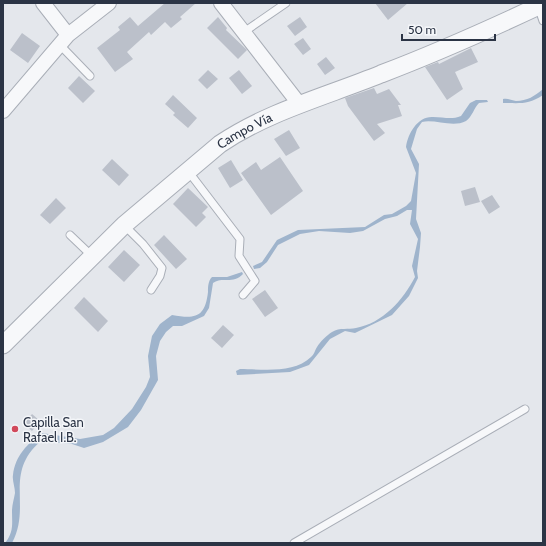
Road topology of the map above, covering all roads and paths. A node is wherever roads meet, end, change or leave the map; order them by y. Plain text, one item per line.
1 (43, 3) edge
2 (109, 3) edge
3 (221, 3) edge
4 (286, 3) edge
5 (541, 10) edge
6 (244, 32) junction
7 (64, 40) junction
8 (90, 76) dead end
9 (300, 105) junction
10 (4, 107) edge
11 (188, 171) junction
12 (124, 225) junction
13 (70, 235) dead end
14 (92, 256) junction
15 (151, 290) dead end
16 (243, 295) dead end
17 (3, 346) edge
18 (525, 409) dead end
19 (294, 543) edge

1 - 7 street
2 - 7 street
3 - 6 street
4 - 6 lane
5 - 9 street, Campo Vía
6 - 9 street
7 - 8 lane
7 - 10 street
9 - 11 street, Campo Vía
11 - 12 street, Campo Vía
11 - 16 lane
12 - 14 street, Campo Vía
12 - 15 lane
13 - 14 lane
14 - 17 street, Campo Vía
18 - 19 lane

